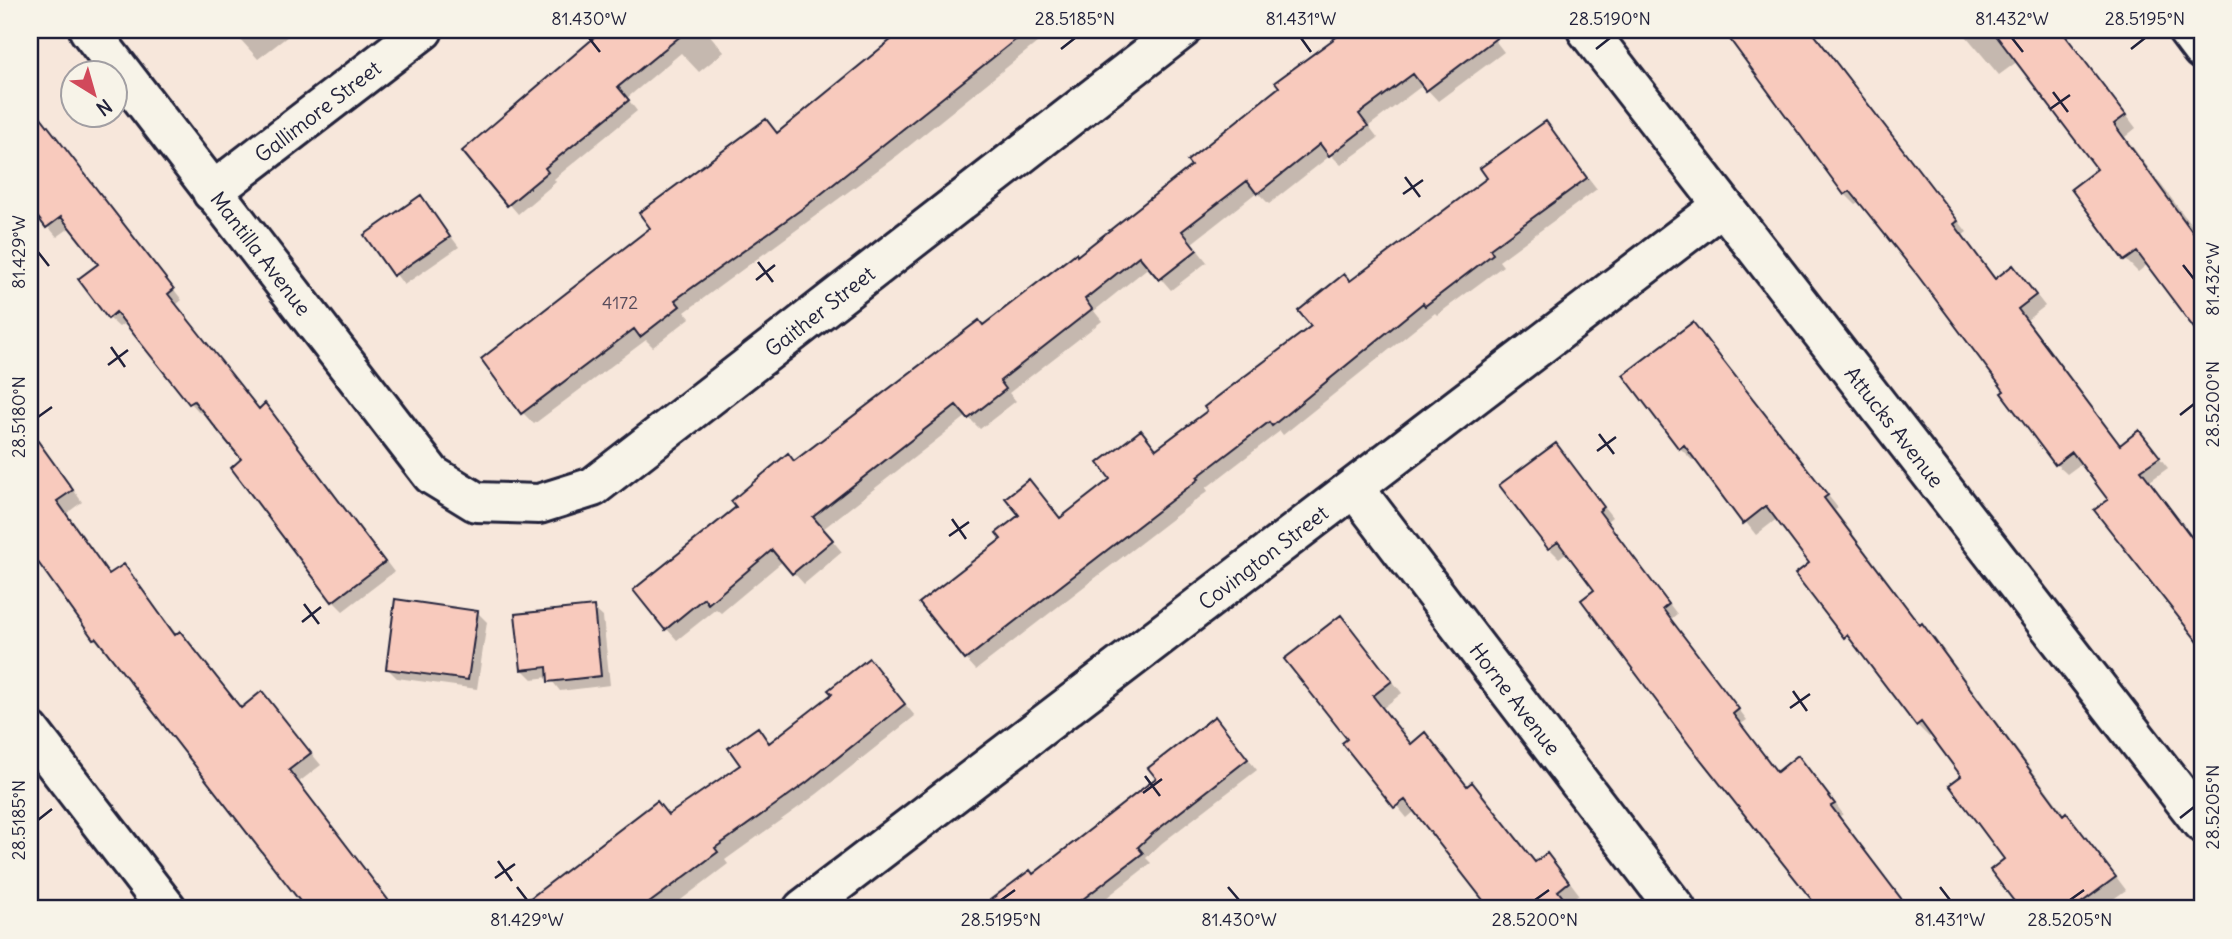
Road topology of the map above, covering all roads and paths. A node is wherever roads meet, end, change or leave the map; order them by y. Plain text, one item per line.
1 (89, 30) edge
2 (423, 30) edge
3 (1181, 30) edge
4 (1587, 30) edge
5 (2187, 30) edge
6 (2202, 50) edge
7 (212, 192) junction
8 (1722, 206) junction
9 (432, 475) joint
10 (1355, 489) junction
11 (30, 732) edge
12 (2202, 823) edge
13 (167, 909) edge
14 (803, 909) edge
15 (1676, 909) edge

1 - 7 street, Mantilla Avenue
2 - 7 street, Gallimore Street
3 - 9 street, Gaither Street
4 - 8 street, Attucks Avenue
5 - 6 street
7 - 9 street, Mantilla Avenue
8 - 10 street, Covington Street
8 - 12 street, Attucks Avenue
10 - 14 street, Covington Street
10 - 15 street, Horne Avenue
11 - 13 street

